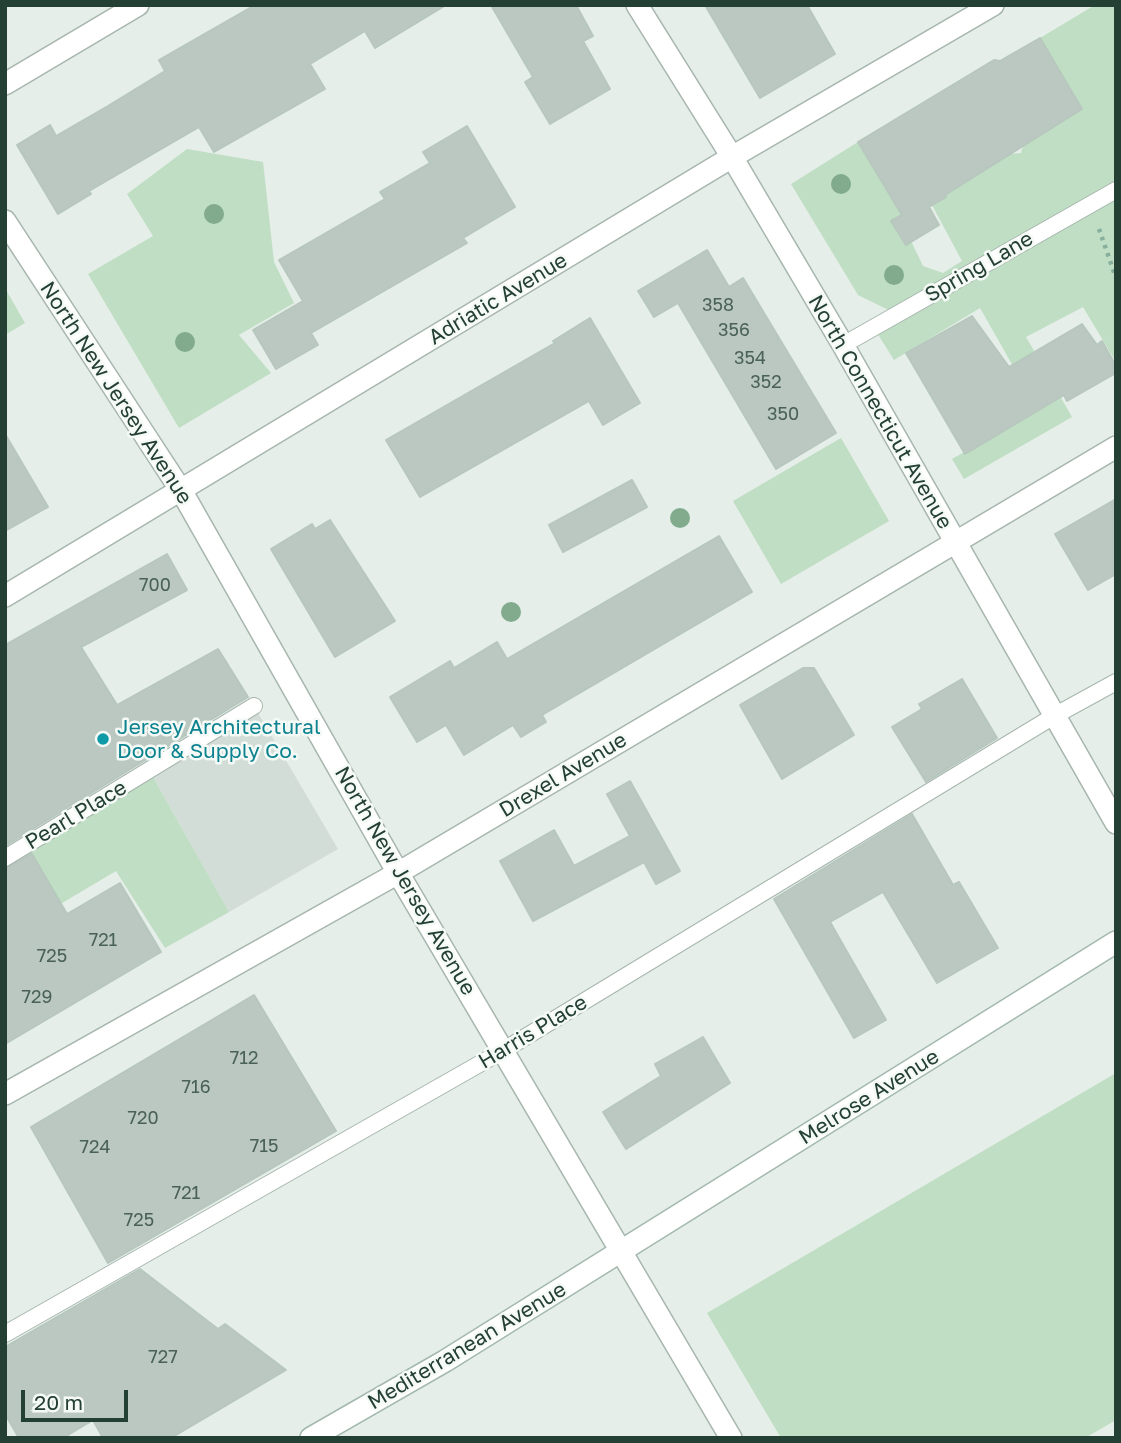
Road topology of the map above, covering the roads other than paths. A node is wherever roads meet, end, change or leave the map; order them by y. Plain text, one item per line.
1 (138, 5) edge
2 (636, 5) edge
3 (993, 5) edge
4 (5, 84) edge
5 (732, 157) junction
6 (1116, 190) edge
7 (5, 221) edge
8 (843, 345) junction
9 (1116, 447) edge
10 (182, 492) junction
11 (955, 543) junction
12 (5, 596) edge
13 (1116, 682) edge
14 (254, 706) dead end
15 (1054, 716) junction
16 (1116, 823) edge
17 (5, 858) edge
18 (398, 873) junction
19 (1116, 942) edge
20 (504, 1050) junction
21 (5, 1094) edge
22 (621, 1251) junction
23 (5, 1335) edge
24 (311, 1438) edge
25 (731, 1438) edge

1 - 4 street
2 - 5 street, North Connecticut Avenue
3 - 5 street, Adriatic Avenue
5 - 8 street, North Connecticut Avenue
5 - 10 street, Adriatic Avenue
6 - 8 lane, Spring Lane
7 - 10 street, North New Jersey Avenue
8 - 11 street, North Connecticut Avenue
9 - 11 street, Drexel Avenue
10 - 12 street, Adriatic Avenue
10 - 18 street, North New Jersey Avenue
11 - 15 street, North Connecticut Avenue
11 - 18 street, Drexel Avenue
13 - 15 lane, Harris Place
14 - 17 lane, Pearl Place
15 - 16 street, North Connecticut Avenue
15 - 20 lane, Harris Place
18 - 20 street, North New Jersey Avenue
18 - 21 street, Drexel Avenue
19 - 22 street, Melrose Avenue
20 - 22 street, North New Jersey Avenue
20 - 23 lane, Harris Place
22 - 24 street, Mediterranean Avenue
22 - 25 street, North New Jersey Avenue

